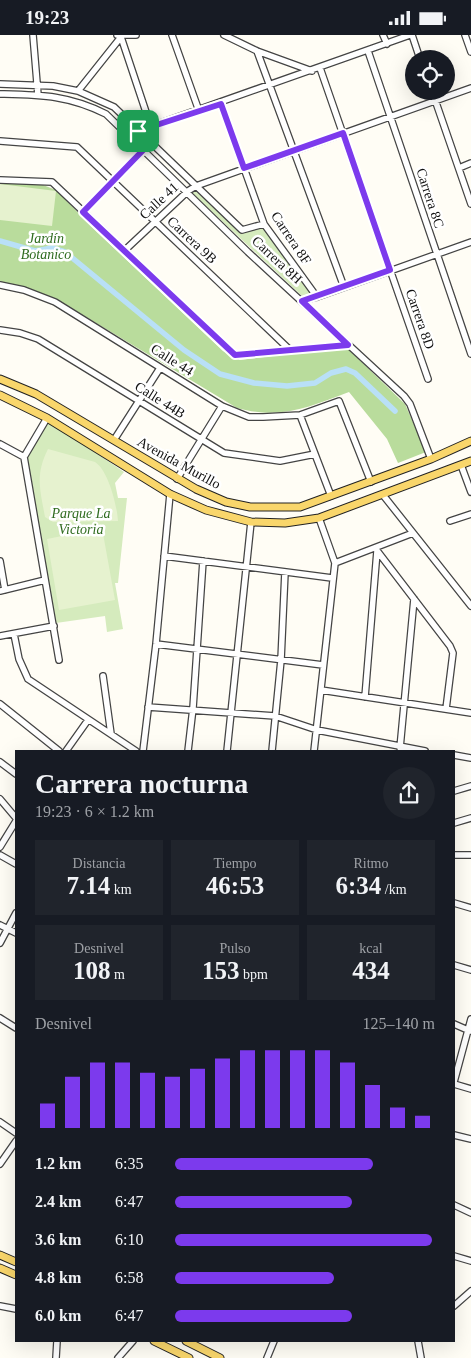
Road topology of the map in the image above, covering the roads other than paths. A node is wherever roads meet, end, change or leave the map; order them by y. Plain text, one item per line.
1 (33, 35) edge
2 (136, 35) edge
3 (172, 35) edge
4 (224, 35) edge
5 (383, 35) edge
6 (411, 35) edge
7 (465, 35) edge
8 (119, 36) edge
9 (387, 43) junction
10 (417, 50) edge
11 (257, 51) junction
12 (368, 51) junction
13 (471, 52) edge
14 (320, 68) junction
15 (312, 71) junction
16 (0, 84) edge
17 (37, 85) junction
18 (270, 86) junction
19 (471, 88) edge
20 (78, 91) junction
21 (455, 93) edge
22 (0, 94) edge
23 (38, 95) junction
24 (435, 100) joint
25 (221, 104) junction
26 (199, 111) junction
27 (390, 116) junction
28 (151, 127) junction
29 (138, 131) junction
30 (343, 133) junction
31 (0, 141) edge
32 (150, 143) junction
33 (144, 149) junction
34 (294, 150) junction
35 (471, 163) edge
36 (244, 168) junction
37 (458, 168) junction
38 (0, 180) edge
39 (114, 182) junction
40 (196, 186) junction
41 (188, 191) junction
42 (471, 203) edge
43 (83, 212) junction
44 (155, 222) junction
45 (264, 224) junction
46 (471, 242) edge
47 (124, 251) junction
48 (436, 254) junction
49 (390, 270) junction
50 (0, 285) edge
51 (344, 287) junction
52 (317, 297) junction
53 (302, 301) junction
54 (0, 330) edge
55 (348, 345) junction
56 (290, 350) junction
57 (471, 354) edge
58 (160, 368) junction
59 (0, 379) edge
60 (428, 379) dead end
61 (0, 395) edge
62 (139, 402) junction
63 (222, 406) junction
64 (300, 415) junction
65 (47, 418) junction
66 (114, 440) junction
67 (200, 440) junction
68 (471, 441) edge
69 (0, 444) edge
70 (315, 454) junction
71 (24, 457) junction
72 (430, 459) junction
73 (471, 461) edge
74 (461, 465) junction
75 (177, 479) junction
76 (371, 482) junction
77 (471, 492) edge
78 (170, 494) junction
79 (383, 495) junction
80 (331, 496) junction
81 (471, 514) edge
82 (319, 518) junction
83 (450, 521) dead end
84 (251, 522) junction
85 (413, 533) junction
86 (376, 549) junction
87 (164, 556) junction
88 (0, 561) edge
89 (204, 561) junction
90 (334, 563) junction
91 (246, 567) junction
92 (285, 572) junction
93 (332, 578) junction
94 (45, 580) junction
95 (3, 590) edge
96 (414, 599) junction
97 (471, 606) edge
98 (54, 626) junction
99 (14, 634) junction
100 (0, 636) edge
101 (156, 645) junction
102 (196, 649) junction
103 (237, 654) junction
104 (59, 660) dead end
105 (281, 660) junction
106 (323, 665) junction
107 (103, 676) dead end
108 (321, 690) junction
109 (365, 697) junction
110 (404, 702) junction
111 (0, 704) edge
112 (148, 707) junction
113 (193, 708) junction
114 (446, 709) junction
115 (231, 712) junction
116 (471, 713) edge
117 (276, 716) junction
118 (88, 720) junction
119 (317, 730) junction
120 (111, 734) junction
121 (400, 748) junction
122 (58, 750) edge
123 (67, 750) edge
124 (135, 750) edge
125 (143, 750) edge
126 (188, 750) edge
127 (227, 750) edge
128 (272, 750) edge
129 (314, 750) edge
130 (416, 750) edge
131 (455, 755) edge
132 (471, 758) edge
133 (0, 762) edge
134 (15, 773) edge
135 (471, 786) edge
136 (455, 791) edge
137 (0, 799) edge
138 (471, 818) edge
139 (15, 819) edge
140 (15, 822) edge
141 (455, 823) edge
142 (0, 847) edge
143 (0, 855) edge
144 (455, 855) edge
145 (471, 855) edge
146 (15, 863) edge
147 (455, 903) edge
148 (471, 908) edge
149 (15, 915) edge
150 (0, 925) edge
151 (8, 930) junction
152 (15, 933) edge
153 (0, 943) edge
154 (455, 965) edge
155 (471, 970) edge
156 (0, 1018) edge
157 (471, 1019) edge
158 (455, 1024) edge
159 (15, 1027) edge
160 (470, 1030) edge
161 (455, 1080) edge
162 (455, 1083) edge
163 (471, 1089) edge
164 (0, 1122) edge
165 (15, 1132) edge
166 (455, 1135) edge
167 (471, 1139) edge
168 (15, 1142) edge
169 (0, 1164) edge
170 (455, 1205) edge
171 (471, 1213) edge
172 (0, 1255) edge
173 (455, 1256) edge
174 (471, 1261) edge
175 (15, 1262) edge
176 (0, 1268) edge
177 (15, 1275) edge
178 (471, 1291) edge
179 (455, 1298) edge
180 (461, 1300) junction
181 (455, 1305) edge
182 (0, 1306) edge
183 (15, 1309) edge
184 (57, 1342) edge
185 (132, 1342) edge
186 (156, 1342) edge
187 (188, 1342) edge
188 (274, 1342) edge
189 (418, 1342) edge
190 (56, 1358) edge
191 (118, 1358) edge
192 (189, 1358) edge
193 (220, 1358) edge
194 (268, 1358) edge
195 (421, 1358) edge

1 - 17 street
2 - 8 street
3 - 26 street
4 - 11 street
5 - 9 street
6 - 9 street
6 - 10 street
7 - 13 street
8 - 20 street
8 - 28 street
9 - 12 street
11 - 15 street
11 - 18 street
12 - 14 street
12 - 27 street, Carrera 8C
14 - 15 street
14 - 30 street, Carrera 8D
15 - 18 street
16 - 17 street
17 - 20 street
17 - 23 street
18 - 25 street
18 - 34 street
19 - 21 street, Calle 41
20 - 29 street, Carrera 8H
22 - 23 street, Carrera 8H
23 - 33 street, Carrera 8H
24 - 27 street, Calle 41
24 - 37 street
25 - 26 street
25 - 36 street, Carrera 8F
26 - 28 street
27 - 30 street, Calle 41
27 - 48 street, Carrera 8C
28 - 29 street
29 - 32 street, Carrera 8H
30 - 34 street, Calle 41
30 - 49 street, Carrera 8D
31 - 39 street, Carrera 9B
32 - 33 street
32 - 40 street, Carrera 8H
33 - 39 street
33 - 41 street, Carrera 8H
34 - 36 street, Calle 41
34 - 51 street
35 - 37 street
36 - 40 street, Calle 41
36 - 45 street, Carrera 8F
37 - 42 street
38 - 43 street
39 - 43 street
39 - 44 street, Carrera 9B
40 - 41 street, Calle 41
40 - 45 street, Carrera 8H
41 - 44 street, Calle 41
41 - 53 street, Carrera 8H
43 - 47 street
44 - 47 street, Calle 41
44 - 56 street, Carrera 9B
45 - 52 street, Carrera 8F
46 - 48 street
47 - 56 street
48 - 49 street
48 - 57 street, Carrera 8C
49 - 51 street
49 - 60 street, Carrera 8D
50 - 58 street, Calle 44
51 - 52 street
52 - 53 street
53 - 55 street, Carrera 8H
54 - 62 street, Calle 44B
55 - 56 street
55 - 72 street, Carrera 8H
58 - 62 street
58 - 63 street, Calle 44
59 - 66 main road, Avenida Murillo
61 - 65 main road, Avenida Murillo
62 - 66 street
62 - 67 street, Calle 44B
63 - 64 street, Calle 44
63 - 67 street
64 - 70 street
64 - 76 street, Calle 44
65 - 71 street
65 - 78 main road, Avenida Murillo
66 - 75 main road, Avenida Murillo
67 - 70 street, Calle 44B
67 - 75 street
68 - 72 main road, Avenida Murillo
69 - 71 street
70 - 80 street
71 - 94 street
72 - 76 main road, Avenida Murillo
73 - 74 main road, Avenida Murillo
74 - 77 street
74 - 79 main road, Avenida Murillo
75 - 80 main road, Avenida Murillo
76 - 80 main road, Avenida Murillo
78 - 84 main road, Avenida Murillo
78 - 87 street
79 - 82 main road, Avenida Murillo
79 - 85 street
81 - 83 street
82 - 84 main road, Avenida Murillo
82 - 90 street
84 - 91 street
85 - 86 street
85 - 97 street
86 - 90 street
86 - 96 street
86 - 109 street
87 - 89 street
87 - 101 street
88 - 95 street
89 - 91 street
89 - 102 street
90 - 93 street
91 - 92 street
91 - 103 street
92 - 93 street
92 - 105 street
93 - 106 street
94 - 95 street
94 - 98 street
96 - 110 street
96 - 114 street
98 - 99 street
98 - 104 street
99 - 100 street
99 - 118 street
101 - 102 street
101 - 112 street
102 - 103 street
102 - 113 street
103 - 105 street
103 - 115 street
105 - 106 street
105 - 117 street
106 - 108 street
107 - 120 street
108 - 109 street
108 - 119 street
109 - 110 street
110 - 114 street
110 - 121 street
111 - 122 street
112 - 113 street
112 - 125 street
113 - 115 street
113 - 126 street
114 - 116 street
115 - 117 street
115 - 127 street
117 - 119 street
117 - 128 street
118 - 120 street
118 - 123 street
119 - 121 street
119 - 129 street
120 - 124 street
121 - 130 street
131 - 132 street
133 - 134 street
135 - 136 street
137 - 139 street
138 - 141 street
140 - 142 street
143 - 146 street
144 - 145 street
147 - 148 street
149 - 151 street
150 - 151 street
151 - 152 street
151 - 153 street
154 - 155 street
156 - 159 street
157 - 160 street
158 - 160 street
160 - 161 street
162 - 163 street
164 - 165 street
166 - 167 street
168 - 169 street
170 - 171 street
172 - 175 main road
173 - 174 street
176 - 177 main road
178 - 180 street
179 - 180 street
180 - 181 street
182 - 183 street
184 - 190 street
185 - 191 street
186 - 192 main road
187 - 193 main road
188 - 194 street
189 - 195 street

